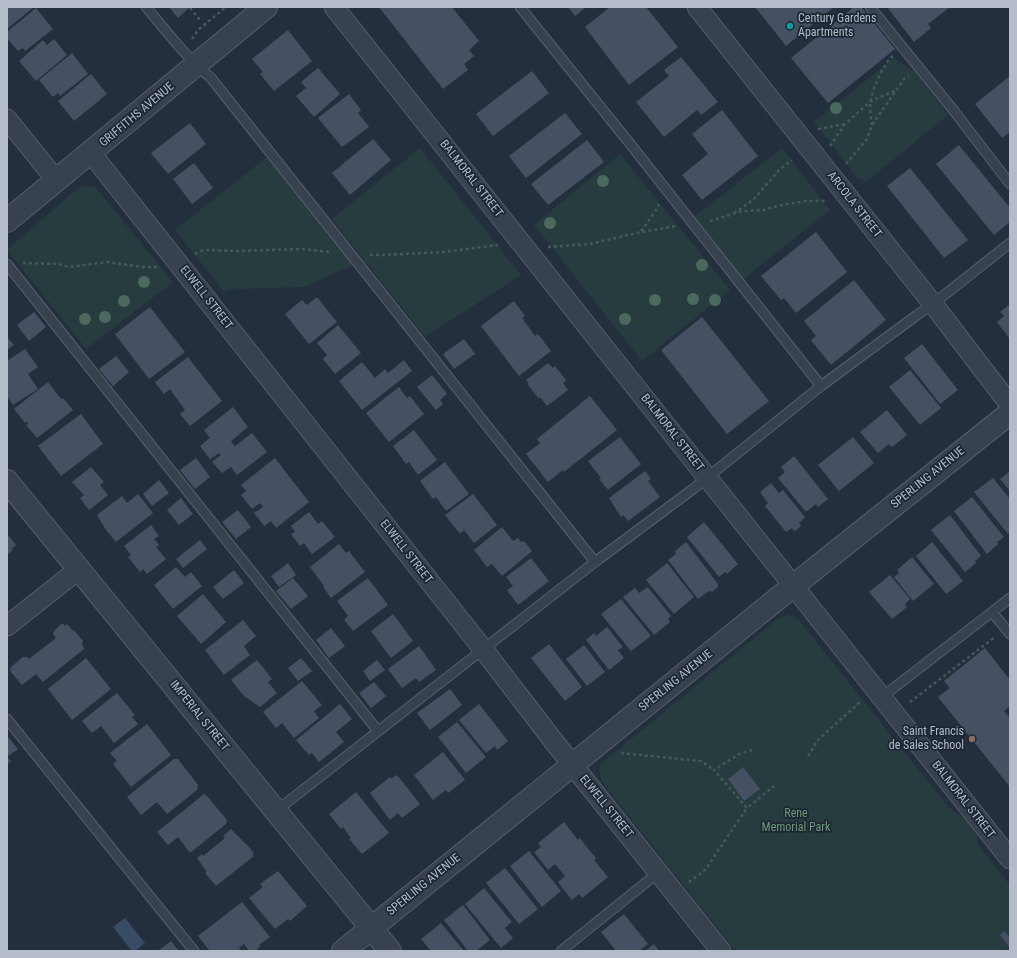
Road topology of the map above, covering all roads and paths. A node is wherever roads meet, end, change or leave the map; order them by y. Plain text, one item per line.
1 (146, 7) edge
2 (266, 7) edge
3 (334, 7) edge
4 (520, 7) edge
5 (696, 7) edge
6 (870, 7) edge
7 (190, 8) edge
8 (200, 20) dead end
9 (903, 48) junction
10 (197, 66) junction
11 (911, 75) dead end
12 (897, 90) junction
13 (871, 102) junction
14 (7, 119) edge
15 (845, 124) junction
16 (872, 125) junction
17 (816, 129) dead end
18 (829, 146) dead end
19 (91, 153) junction
20 (792, 160) dead end
21 (844, 166) dead end
22 (56, 181) junction
23 (1010, 184) edge
24 (666, 189) junction
25 (732, 214) dead end
26 (7, 222) edge
27 (641, 232) dead end
28 (1010, 243) edge
29 (22, 263) dead end
30 (7, 264) edge
31 (162, 267) dead end
32 (933, 304) junction
33 (821, 386) junction
34 (1010, 405) edge
35 (1010, 413) edge
36 (707, 478) junction
37 (7, 481) edge
38 (595, 562) junction
39 (78, 569) junction
40 (794, 586) junction
41 (1010, 598) edge
42 (992, 612) junction
43 (7, 626) edge
44 (1008, 632) edge
45 (483, 649) junction
46 (882, 698) junction
47 (862, 701) dead end
48 (910, 702) dead end
49 (7, 719) edge
50 (378, 731) junction
51 (752, 750) dead end
52 (621, 753) dead end
53 (808, 756) dead end
54 (573, 765) junction
55 (714, 770) junction
56 (774, 786) dead end
57 (747, 808) junction
58 (276, 811) junction
59 (1010, 859) edge
60 (659, 872) junction
61 (686, 884) dead end
62 (371, 928) junction
63 (194, 951) edge
64 (342, 951) edge
65 (390, 951) edge
66 (561, 951) edge
67 (722, 951) edge

1 - 10 lane
2 - 10 street, GRIFFITHS AVENUE
3 - 36 street, BALMORAL STREET
4 - 24 lane
5 - 32 street, ARCOLA STREET
6 - 9 lane
7 - 8 path
9 - 13 path
9 - 23 lane
10 - 19 street, GRIFFITHS AVENUE
10 - 38 lane
11 - 12 path
12 - 13 path
12 - 16 path
13 - 15 path
13 - 16 path
14 - 22 street
15 - 17 path
15 - 18 path
16 - 21 path
19 - 22 street, GRIFFITHS AVENUE
19 - 45 street, ELWELL STREET
20 - 25 path
22 - 26 street, GRIFFITHS AVENUE
24 - 27 path
24 - 33 lane
28 - 32 lane
29 - 31 path
30 - 50 lane
32 - 33 lane
32 - 34 street, ARCOLA STREET
33 - 36 lane
35 - 40 street, SPERLING AVENUE
36 - 38 lane
36 - 40 street, BALMORAL STREET
37 - 39 street, IMPERIAL STREET
38 - 45 lane
39 - 43 street
39 - 58 street, IMPERIAL STREET
40 - 46 street, BALMORAL STREET
40 - 54 street, SPERLING AVENUE
41 - 42 lane
42 - 44 lane
42 - 46 lane
44 - 48 path
45 - 50 lane
45 - 54 street, ELWELL STREET
46 - 59 street, BALMORAL STREET
47 - 53 path
49 - 63 lane
50 - 58 lane
51 - 55 path
52 - 55 path
54 - 60 street, ELWELL STREET
54 - 62 street, SPERLING AVENUE
55 - 57 path
56 - 57 path
57 - 61 path
58 - 62 street, IMPERIAL STREET
60 - 66 lane
60 - 67 street, ELWELL STREET
62 - 64 street, SPERLING AVENUE
62 - 65 street, IMPERIAL STREET

